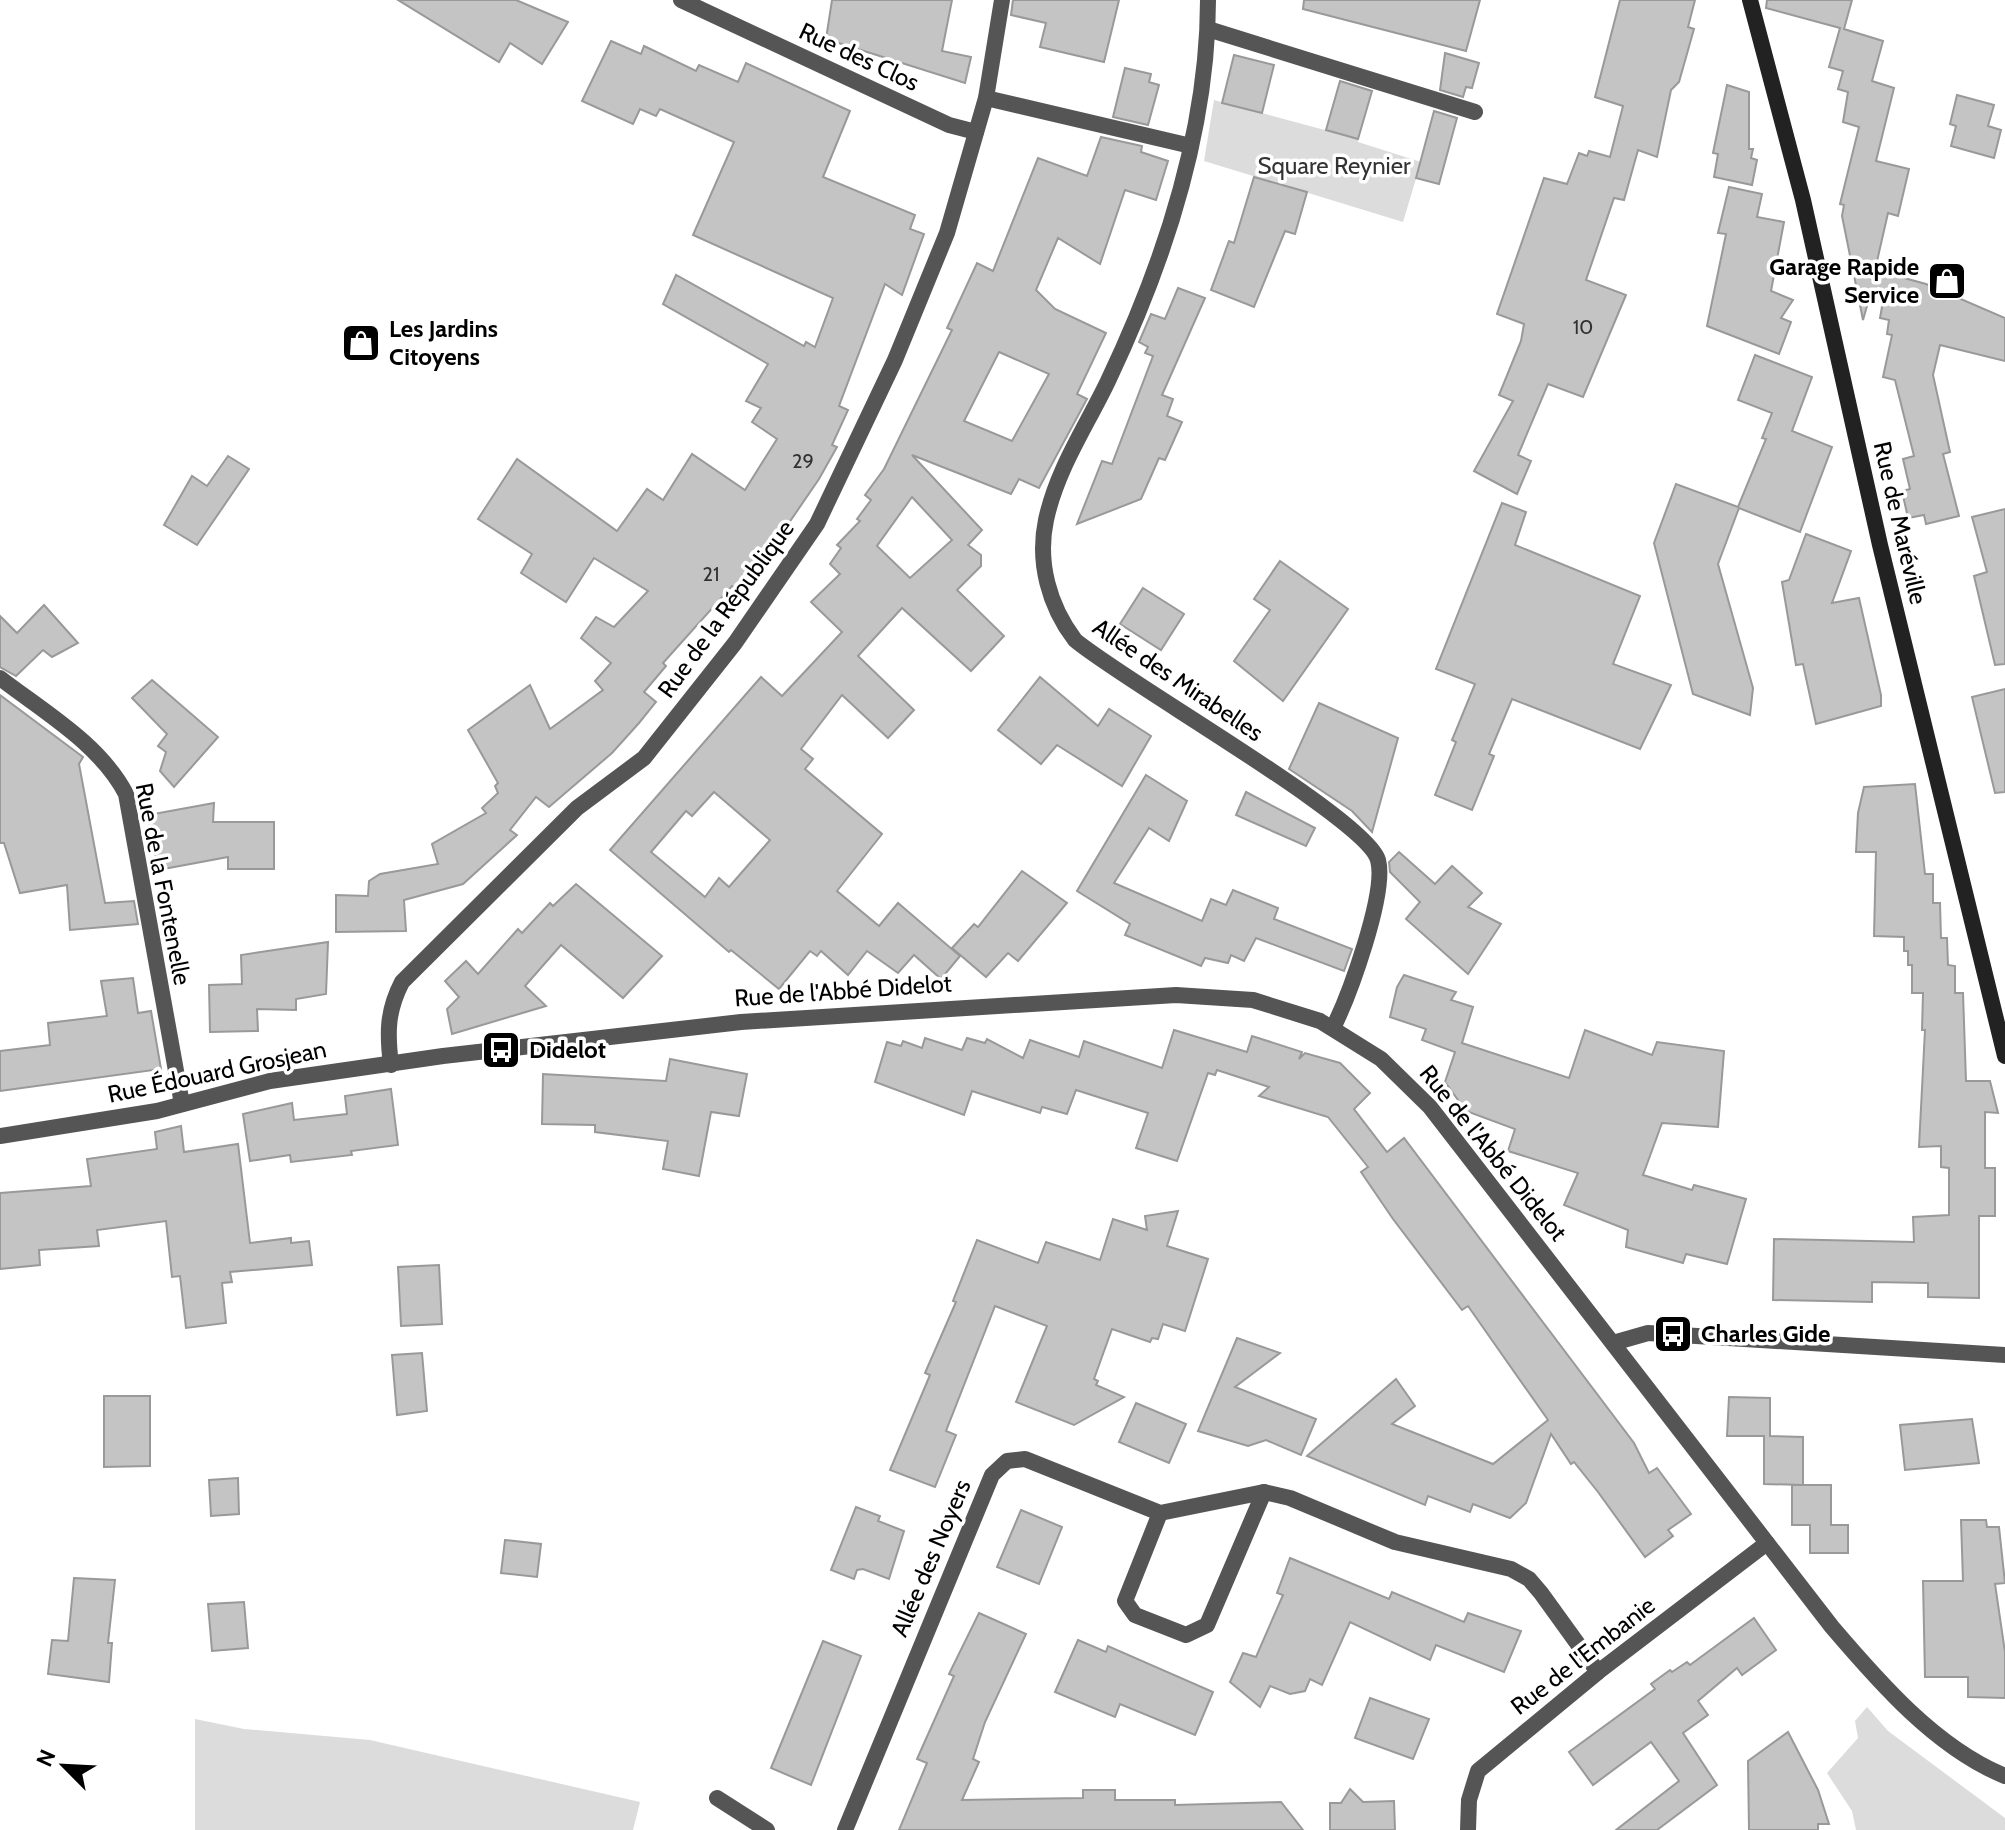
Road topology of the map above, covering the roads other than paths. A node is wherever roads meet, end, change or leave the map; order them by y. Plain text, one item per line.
1 (681, 0) edge
2 (1002, 0) edge
3 (1208, 0) edge
4 (1750, 0) edge
5 (1208, 29) junction
6 (986, 98) junction
7 (1475, 112) dead end
8 (976, 132) junction
9 (1191, 146) junction
10 (0, 678) edge
11 (1333, 1028) junction
12 (443, 1056) joint
13 (2005, 1056) edge
14 (391, 1065) junction
15 (182, 1104) junction
16 (0, 1136) edge
17 (1613, 1343) junction
18 (2005, 1355) edge
19 (1264, 1492) junction
20 (1160, 1513) junction
21 (1767, 1543) junction
22 (1598, 1672) junction
23 (2005, 1776) edge
24 (717, 1798) dead end
25 (767, 1830) edge
26 (845, 1830) edge
27 (1468, 1830) edge

1 - 8 street, Rue des Clos
2 - 6 street, Rue de la République
3 - 5 street, Allée des Mirabelles
4 - 13 main road, Rue de Maréville
5 - 7 street
5 - 9 street, Allée des Mirabelles
6 - 8 street, Rue de la République
6 - 9 street
8 - 14 street, Rue de la République
9 - 11 street, Allée des Mirabelles
10 - 15 street, Rue de la Fontenelle
11 - 12 street, Rue de l'Abbé Didelot
11 - 17 street, Rue de l'Abbé Didelot
12 - 14 street, Rue Édouard Grosjean
14 - 15 street, Rue Édouard Grosjean
15 - 16 street, Rue Édouard Grosjean
17 - 18 street
17 - 21 street, Rue de l'Abbé Didelot
19 - 20 street
19 - 20 street
19 - 22 street
20 - 26 street, Allée des Noyers
21 - 22 street, Rue de l'Embanie
21 - 23 street, Rue de l'Abbé Didelot
22 - 27 street, Rue de l'Embanie
24 - 25 street

